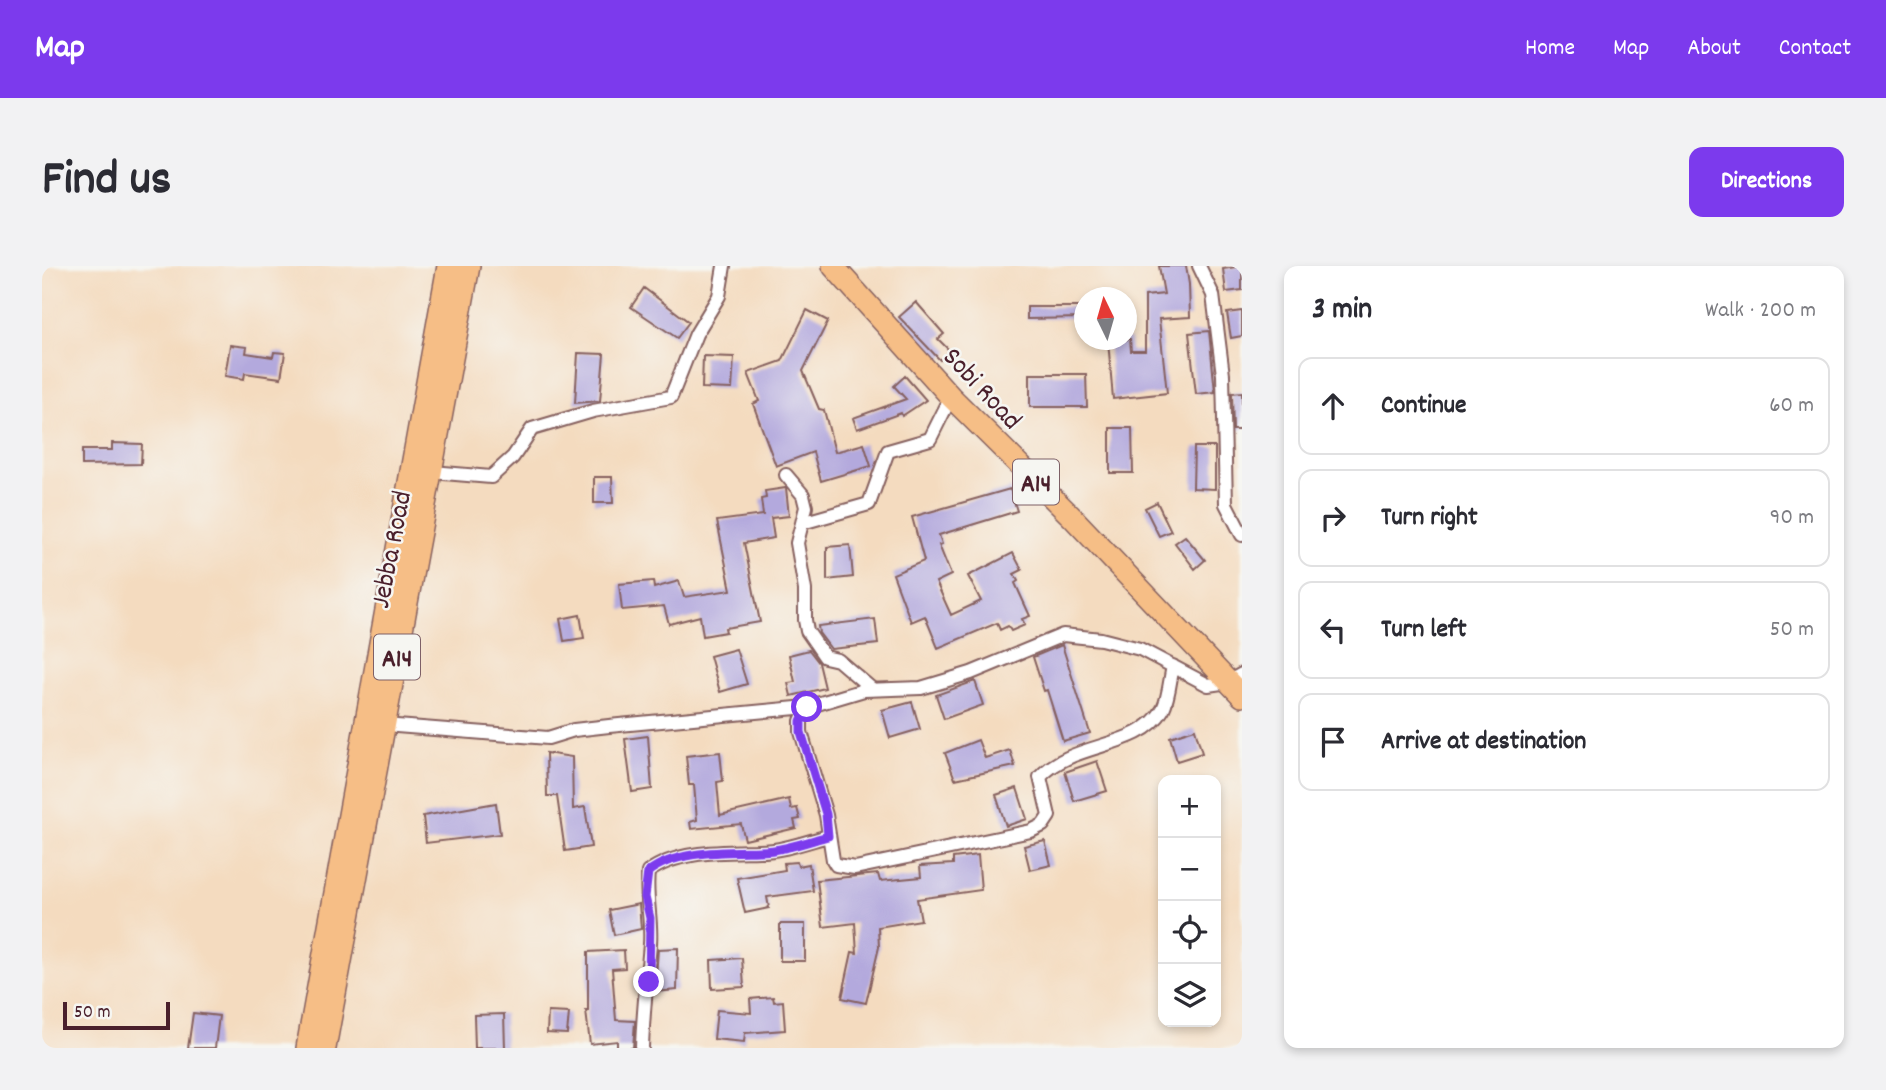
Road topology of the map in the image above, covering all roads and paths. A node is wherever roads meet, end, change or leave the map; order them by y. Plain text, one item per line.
1 (448, 266) edge
2 (469, 266) edge
3 (724, 266) edge
4 (833, 266) edge
5 (1199, 266) edge
6 (951, 397) junction
7 (432, 472) junction
8 (786, 475) dead end
9 (802, 523) junction
10 (1242, 534) edge
11 (1173, 666) junction
12 (1237, 684) edge
13 (872, 689) junction
14 (807, 707) junction
15 (384, 725) junction
16 (828, 836) junction
17 (307, 1048) edge
18 (325, 1048) edge
19 (642, 1048) edge

1 - 17 highway, A14
2 - 7 highway, Jebba Road / A14
3 - 7 street
4 - 6 highway, Sobi Road / A14
5 - 10 street
6 - 9 street
6 - 12 highway, Sobi Road / A14
7 - 15 highway, Jebba Road / A14
8 - 9 street
9 - 13 street
11 - 12 street
11 - 13 street
11 - 16 street
13 - 14 street
14 - 15 street
14 - 16 street
15 - 18 highway, Jebba Road / A14
16 - 19 street

